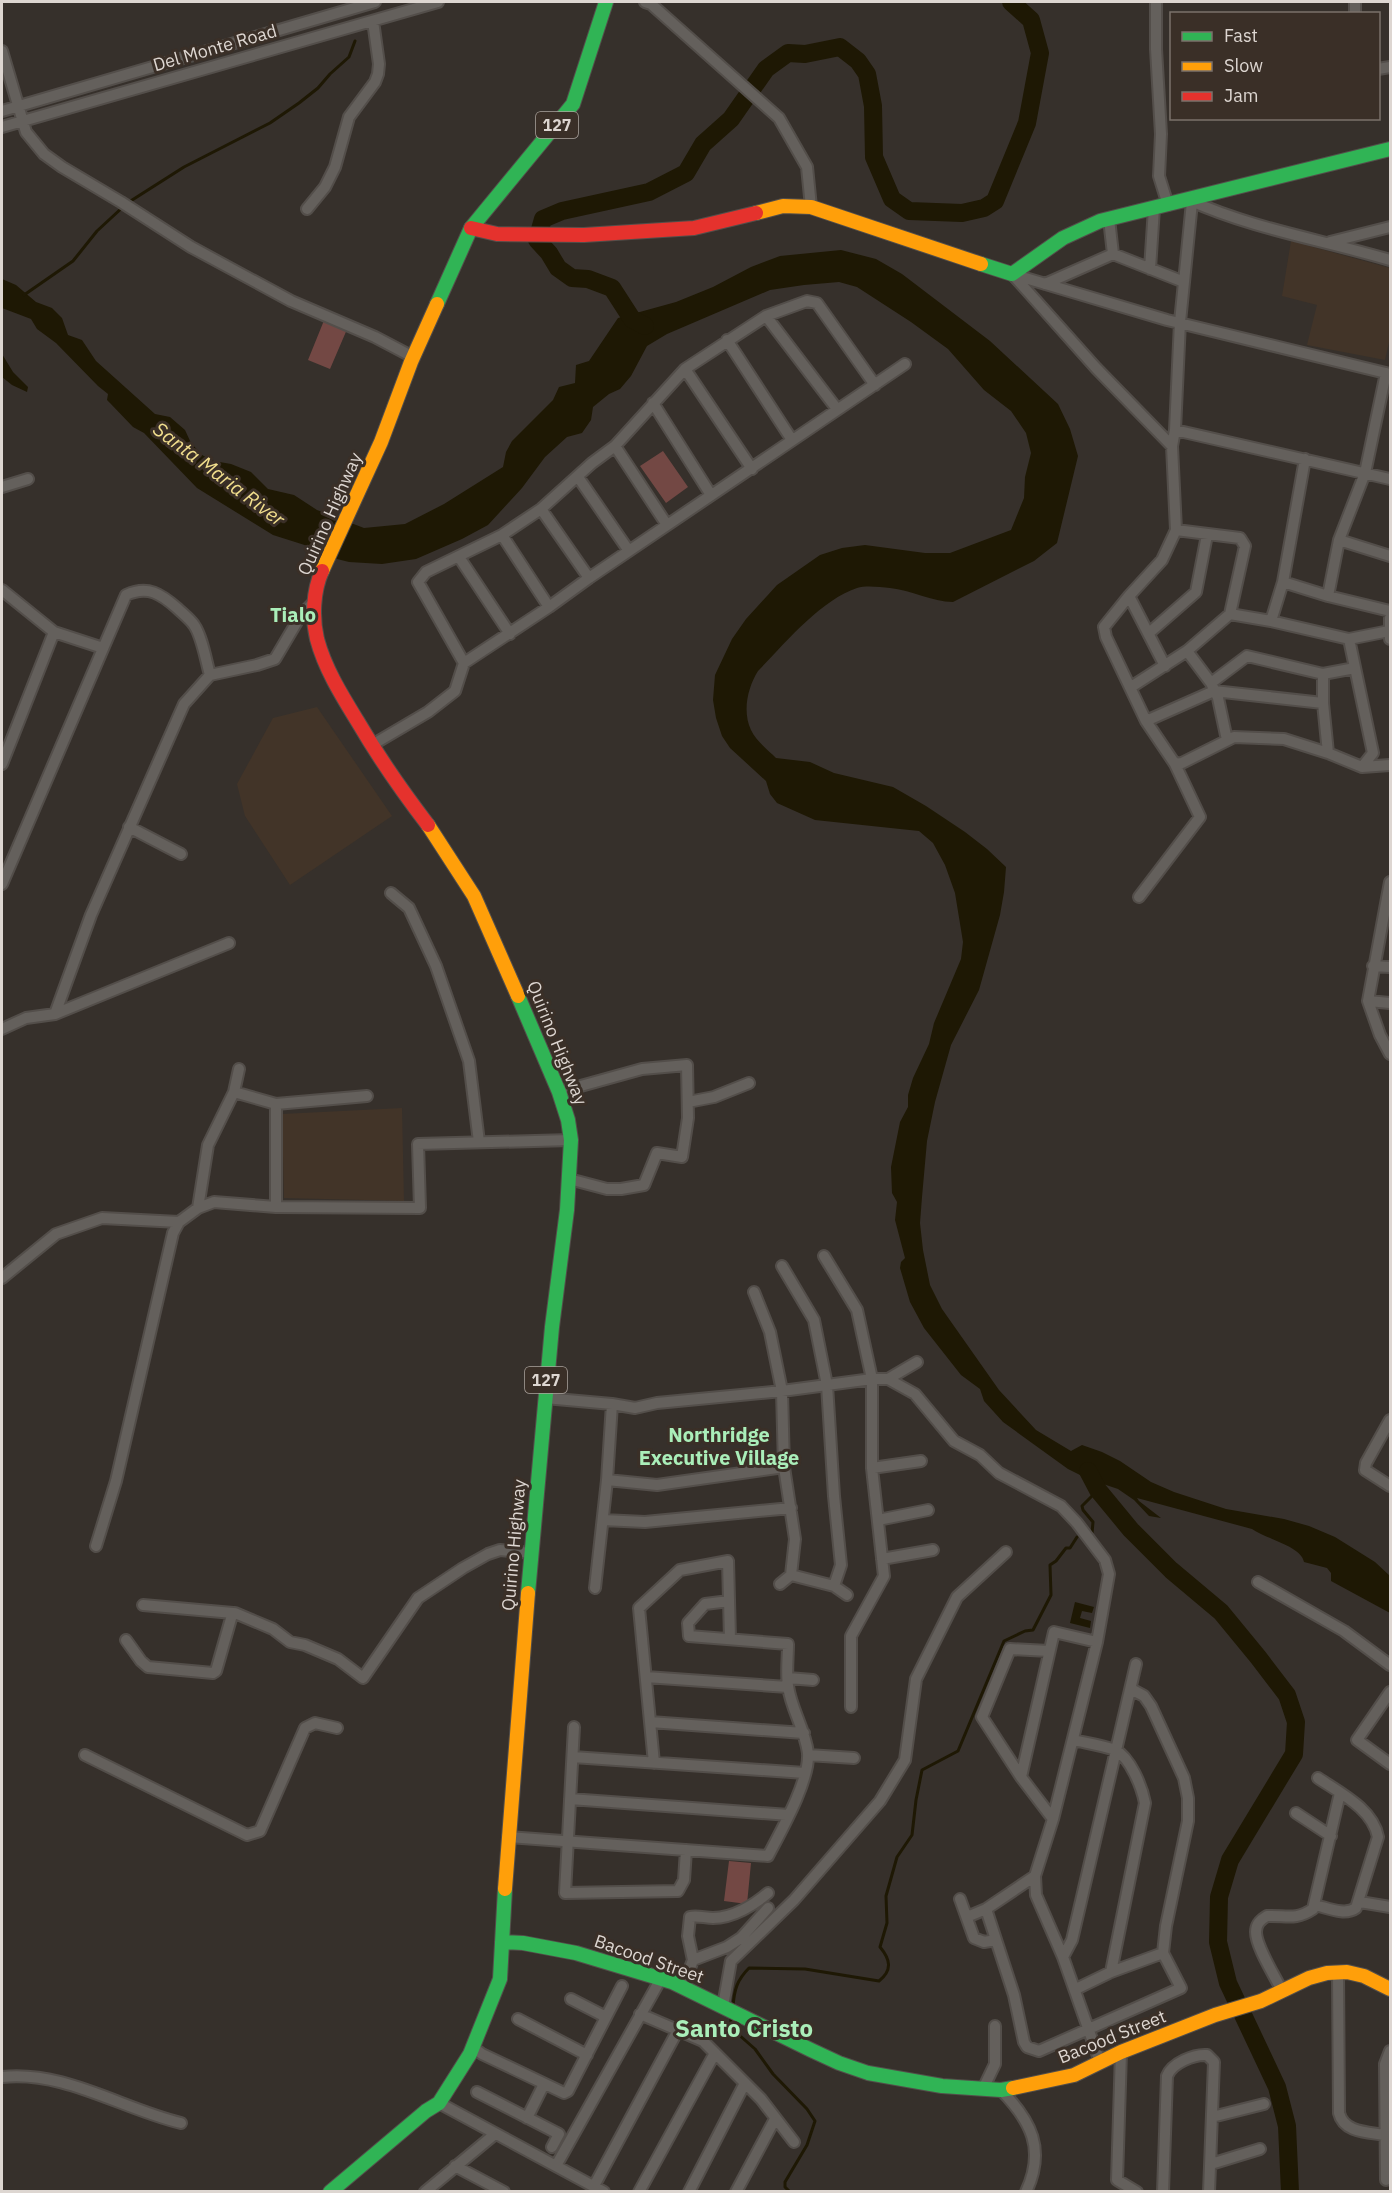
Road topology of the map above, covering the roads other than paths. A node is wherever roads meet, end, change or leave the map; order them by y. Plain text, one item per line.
1 (375, 2) edge
2 (435, 2) edge
3 (606, 2) edge
4 (645, 2) edge
5 (1156, 2) edge
6 (373, 21) junction
7 (2, 51) edge
8 (18, 106) junction
9 (2, 111) edge
10 (23, 122) junction
11 (2, 127) edge
12 (1390, 149) edge
13 (1190, 201) junction
14 (811, 207) junction
15 (1161, 207) junction
16 (307, 209) dead end
17 (1110, 219) junction
18 (1390, 227) edge
19 (471, 228) junction
20 (1330, 242) junction
21 (1113, 254) junction
22 (1390, 260) edge
23 (1150, 269) junction
24 (1012, 274) junction
25 (1184, 282) junction
26 (1045, 284) junction
27 (766, 316) junction
28 (1180, 322) junction
29 (727, 340) junction
30 (413, 357) junction
31 (905, 364) dead end
32 (685, 369) junction
33 (1388, 373) edge
34 (875, 385) junction
35 (653, 403) junction
36 (837, 410) junction
37 (1174, 430) junction
38 (792, 440) junction
39 (615, 446) junction
40 (1172, 446) junction
41 (1305, 459) junction
42 (752, 469) junction
43 (1365, 473) junction
44 (578, 477) junction
45 (28, 479) dead end
46 (1390, 479) edge
47 (2, 487) edge
48 (711, 495) junction
49 (541, 509) junction
50 (667, 525) junction
51 (1176, 530) junction
52 (501, 535) junction
53 (1207, 535) junction
54 (1339, 540) junction
55 (629, 551) junction
56 (1390, 556) edge
57 (459, 557) junction
58 (589, 578) junction
59 (1283, 582) junction
60 (2, 590) edge
61 (1129, 596) junction
62 (1328, 597) junction
63 (314, 602) junction
64 (549, 607) junction
65 (1390, 610) edge
66 (1230, 614) junction
67 (1390, 618) edge
68 (1271, 621) junction
69 (54, 632) junction
70 (510, 633) junction
71 (1149, 633) junction
72 (1390, 635) edge
73 (1349, 639) junction
74 (103, 648) junction
75 (1187, 651) junction
76 (464, 663) junction
77 (1165, 666) junction
78 (1355, 668) junction
79 (1323, 674) junction
80 (210, 675) junction
81 (1131, 687) junction
82 (1213, 687) junction
83 (1323, 703) junction
84 (1146, 721) junction
85 (1227, 740) junction
86 (372, 745) junction
87 (1328, 753) junction
88 (2, 764) edge
89 (1175, 764) junction
90 (1390, 765) edge
91 (1362, 767) junction
92 (129, 827) junction
93 (181, 854) dead end
94 (2, 884) edge
95 (1390, 886) edge
96 (391, 893) dead end
97 (1139, 897) dead end
98 (1386, 926) edge
99 (229, 943) dead end
100 (1373, 966) junction
101 (1390, 967) edge
102 (1368, 1001) junction
103 (1390, 1003) edge
104 (55, 1014) junction
105 (2, 1029) edge
106 (1385, 1036) edge
107 (1390, 1054) edge
108 (239, 1069) dead end
109 (749, 1083) dead end
110 (234, 1092) junction
111 (559, 1092) junction
112 (367, 1096) dead end
113 (688, 1102) junction
114 (276, 1104) junction
115 (571, 1140) junction
116 (479, 1142) junction
117 (569, 1179) junction
118 (276, 1207) junction
119 (198, 1208) junction
120 (179, 1222) junction
121 (824, 1256) dead end
122 (782, 1266) dead end
123 (2, 1278) edge
124 (754, 1292) dead end
125 (917, 1362) dead end
126 (872, 1379) junction
127 (888, 1380) junction
128 (827, 1385) junction
129 (782, 1391) junction
130 (545, 1398) junction
131 (612, 1404) junction
132 (1390, 1420) edge
133 (921, 1461) dead end
134 (784, 1467) junction
135 (872, 1468) junction
136 (607, 1480) junction
137 (1390, 1486) edge
138 (791, 1508) junction
139 (928, 1510) dead end
140 (603, 1520) junction
141 (878, 1520) junction
142 (96, 1546) dead end
143 (933, 1550) dead end
144 (1006, 1552) dead end
145 (531, 1553) junction
146 (882, 1558) junction
147 (791, 1575) junction
148 (1258, 1582) dead end
149 (780, 1584) dead end
150 (834, 1586) junction
151 (595, 1588) dead end
152 (847, 1595) dead end
153 (729, 1600) junction
154 (143, 1605) dead end
155 (233, 1613) junction
156 (730, 1639) junction
157 (126, 1640) dead end
158 (1097, 1642) junction
159 (1049, 1651) junction
160 (1136, 1664) dead end
161 (1390, 1665) edge
162 (646, 1677) junction
163 (813, 1680) dead end
164 (788, 1682) junction
165 (1131, 1689) junction
166 (1390, 1692) edge
167 (851, 1707) dead end
168 (650, 1722) junction
169 (574, 1727) dead end
170 (337, 1728) dead end
171 (804, 1733) junction
172 (1073, 1740) junction
173 (1117, 1751) junction
174 (85, 1755) dead end
175 (808, 1755) junction
176 (573, 1757) junction
177 (854, 1758) dead end
178 (654, 1762) junction
179 (1390, 1764) edge
180 (805, 1773) junction
181 (1021, 1777) junction
182 (1318, 1778) dead end
183 (1340, 1793) junction
184 (570, 1799) junction
185 (1296, 1813) dead end
186 (789, 1815) junction
187 (1053, 1819) junction
188 (1331, 1836) junction
189 (508, 1837) junction
190 (568, 1842) junction
191 (686, 1850) junction
192 (1035, 1876) junction
193 (768, 1893) dead end
194 (960, 1899) dead end
195 (1360, 1902) junction
196 (1316, 1905) junction
197 (1390, 1907) edge
198 (768, 1908) dead end
199 (986, 1909) junction
200 (968, 1917) junction
201 (996, 1940) junction
202 (502, 1942) junction
203 (1163, 1953) junction
204 (1063, 1957) junction
205 (693, 1960) junction
206 (1111, 1972) junction
207 (1338, 1973) junction
208 (659, 1982) dead end
209 (622, 1986) dead end
210 (683, 1987) junction
211 (1076, 1989) junction
212 (1390, 1989) edge
213 (1282, 1991) junction
214 (571, 1999) dead end
215 (729, 2009) junction
216 (640, 2014) junction
217 (606, 2017) junction
218 (518, 2019) dead end
219 (995, 2026) dead end
220 (1088, 2029) junction
221 (678, 2030) junction
222 (474, 2048) junction
223 (1390, 2051) edge
224 (1121, 2052) junction
225 (715, 2053) junction
226 (587, 2055) junction
227 (1100, 2062) junction
228 (2, 2077) edge
229 (745, 2083) junction
230 (544, 2084) junction
231 (983, 2089) junction
232 (1001, 2090) junction
233 (477, 2092) dead end
234 (439, 2103) junction
235 (1263, 2104) dead end
236 (1212, 2117) junction
237 (527, 2118) junction
238 (775, 2120) junction
239 (181, 2123) dead end
240 (495, 2134) junction
241 (1385, 2135) junction
242 (794, 2142) dead end
243 (552, 2147) dead end
244 (1260, 2149) dead end
245 (556, 2164) junction
246 (1211, 2164) junction
247 (455, 2166) junction
248 (1386, 2180) dead end
249 (599, 2189) edge
250 (330, 2192) edge
251 (425, 2192) edge
252 (504, 2192) edge
253 (639, 2192) edge
254 (689, 2192) edge
255 (736, 2192) edge
256 (1026, 2192) edge
257 (1137, 2192) edge
258 (1163, 2192) edge
259 (1209, 2192) edge

1 - 8 street, Del Monte Road
2 - 6 street, Del Monte Road
3 - 19 main road, Quirino Highway / 127
4 - 14 street
5 - 15 street
6 - 10 street, Del Monte Road
6 - 16 street
7 - 8 street
8 - 9 street, Del Monte Road
8 - 10 street
10 - 11 street, Del Monte Road
10 - 30 street
12 - 13 main road
13 - 15 main road
13 - 20 street
13 - 25 street
14 - 19 main road
14 - 24 main road
15 - 17 main road
15 - 23 street
17 - 21 street
17 - 24 main road
18 - 20 street
19 - 30 main road, Quirino Highway / 127
20 - 22 street
21 - 23 street
21 - 26 street
23 - 25 street
24 - 26 street
24 - 40 street
25 - 28 street
26 - 28 street
27 - 29 street
27 - 34 street
27 - 36 street
28 - 33 street
28 - 37 street
29 - 32 street
29 - 38 street
30 - 63 main road, Quirino Highway / 127
31 - 34 street
32 - 35 street
32 - 42 street
33 - 43 street
34 - 36 street
35 - 39 street
35 - 48 street
36 - 38 street
37 - 40 street
37 - 41 street
38 - 42 street
39 - 44 street
39 - 50 street
40 - 51 street
41 - 43 street
41 - 59 street
42 - 48 street
43 - 46 street
43 - 54 street
44 - 49 street
44 - 55 street
45 - 47 street
48 - 50 street
49 - 52 street
49 - 58 street
50 - 55 street
51 - 53 street
51 - 61 street
52 - 57 street
52 - 64 street
53 - 66 street
53 - 71 street
54 - 56 street
54 - 62 street
55 - 58 street
57 - 70 street
57 - 76 street
58 - 64 street
59 - 62 street
59 - 68 street
60 - 69 street
61 - 71 street
61 - 81 street
62 - 65 street
63 - 80 street
63 - 86 main road, Quirino Highway / 127
64 - 70 street
66 - 68 street
66 - 75 street
67 - 72 street
68 - 73 street
69 - 74 street
69 - 88 street
70 - 76 street
71 - 77 street
72 - 73 street
73 - 78 street
74 - 80 street
74 - 94 street
75 - 77 street
75 - 82 street
76 - 86 street
77 - 81 street
78 - 79 street
78 - 91 street
79 - 82 street
79 - 83 street
80 - 92 street
81 - 84 street
82 - 83 street
82 - 84 street
82 - 85 street
83 - 87 street
84 - 89 street
85 - 87 street
85 - 89 street
86 - 111 main road, Quirino Highway / 127
87 - 91 street
89 - 97 street
90 - 91 street
92 - 93 street
92 - 104 street
95 - 98 street
96 - 116 street
98 - 100 street
99 - 104 street
100 - 101 street
100 - 102 street
102 - 103 street
102 - 106 street
104 - 105 street
106 - 107 street
108 - 110 street
109 - 113 street
110 - 114 street
110 - 119 street
111 - 113 street
111 - 115 main road, Quirino Highway / 127
112 - 114 street
113 - 117 street
114 - 118 street
115 - 116 street
115 - 117 main road, Quirino Highway / 127
116 - 118 street
117 - 130 main road, Quirino Highway / 127
118 - 119 street
119 - 120 street
120 - 123 street
120 - 142 street
121 - 126 street
122 - 128 street
124 - 129 street
125 - 127 street
126 - 127 street
126 - 128 street
126 - 135 street
127 - 158 street
128 - 129 street
128 - 150 street
129 - 131 street
129 - 134 street
130 - 131 street
130 - 145 main road, Quirino Highway / 127
131 - 136 street
132 - 137 street
133 - 135 street
134 - 136 street
134 - 138 street
135 - 141 street
136 - 140 street
138 - 140 street
138 - 147 street
139 - 141 street
140 - 151 street
141 - 146 street
143 - 146 street
144 - 215 street
145 - 155 street
145 - 189 main road, Quirino Highway / 127
146 - 167 street
147 - 149 street
147 - 150 street
148 - 161 street
150 - 152 street
153 - 156 street
153 - 156 street
153 - 162 street
154 - 155 street
155 - 157 street
156 - 164 street
158 - 159 street
158 - 172 street
159 - 181 street
159 - 181 street
160 - 165 street
162 - 164 street
162 - 168 street
163 - 164 street
164 - 171 street
165 - 173 street
165 - 203 street
166 - 179 street
168 - 171 street
168 - 178 street
169 - 176 street
170 - 174 street
171 - 175 street
172 - 173 street
172 - 187 street
173 - 204 street
173 - 206 street
175 - 177 street
175 - 180 street
176 - 178 street
176 - 184 street
178 - 180 street
180 - 186 street
181 - 187 street
182 - 183 street
183 - 188 street
183 - 195 street
184 - 186 street
184 - 190 street
185 - 188 street
186 - 191 street
187 - 192 street
188 - 196 street
189 - 190 street
189 - 202 main road, Quirino Highway / 127
190 - 191 street
190 - 191 street
192 - 199 street
192 - 204 street
193 - 205 street
194 - 200 street
195 - 196 street
195 - 197 street
196 - 213 street
198 - 205 street
199 - 200 street
199 - 201 street
200 - 201 street
201 - 220 street
202 - 210 main road, Bacood Street
202 - 222 main road, Quirino Highway / 127
203 - 206 street
203 - 220 street
204 - 211 street
205 - 210 street
206 - 211 street
207 - 212 main road, Bacood Street
207 - 213 main road, Bacood Street
207 - 241 street
208 - 216 street
209 - 217 street
210 - 215 main road, Bacood Street
211 - 220 street
213 - 224 main road, Bacood Street
214 - 217 street
215 - 231 main road, Bacood Street
216 - 221 street
216 - 245 street
217 - 226 street
218 - 226 street
219 - 231 street
220 - 227 street
221 - 225 street
221 - 249 street
222 - 230 street
222 - 234 main road, Quirino Highway / 127
223 - 241 street
224 - 227 main road, Bacood Street
224 - 257 street
225 - 229 street
225 - 253 street
226 - 230 street
227 - 232 main road, Bacood Street
228 - 239 street
229 - 238 street
229 - 254 street
230 - 237 street
231 - 232 main road, Bacood Street
232 - 256 street
233 - 237 street
234 - 240 street
234 - 250 main road, Quirino Highway / 127
235 - 236 street
236 - 246 street
236 - 258 street
237 - 243 street
238 - 242 street
238 - 255 street
240 - 245 street
240 - 247 street
241 - 248 street
244 - 246 street
245 - 249 street
246 - 259 street
247 - 251 street
247 - 252 street

